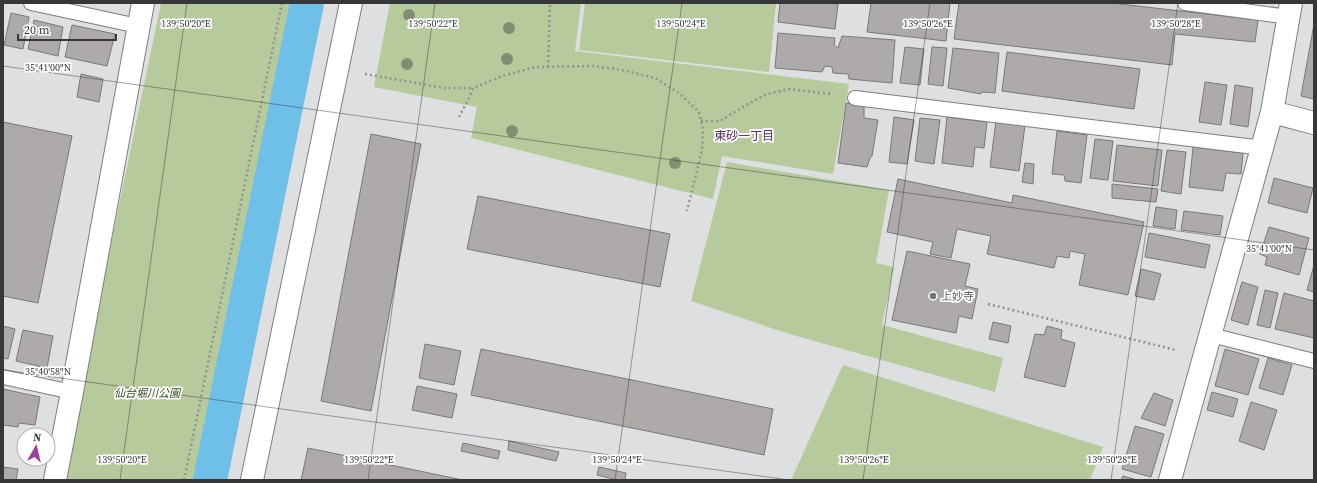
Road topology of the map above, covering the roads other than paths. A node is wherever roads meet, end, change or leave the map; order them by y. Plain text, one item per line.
1 (31, 3) edge
2 (143, 3) edge
3 (351, 3) edge
4 (1185, 3) edge
5 (1290, 10) edge
6 (138, 26) junction
7 (855, 98) road end
8 (1272, 112) junction
9 (1314, 123) edge
10 (1263, 148) junction
11 (1211, 335) junction
12 (1314, 361) edge
13 (3, 377) edge
14 (72, 392) junction
15 (55, 480) edge
16 (252, 480) edge
17 (1170, 480) edge

1 - 6 lane
2 - 6 street
3 - 16 street
4 - 5 lane
5 - 8 street
6 - 14 street
7 - 10 lane
8 - 9 street
8 - 10 street
10 - 11 street
11 - 12 lane
11 - 17 street
13 - 14 lane
14 - 15 street

